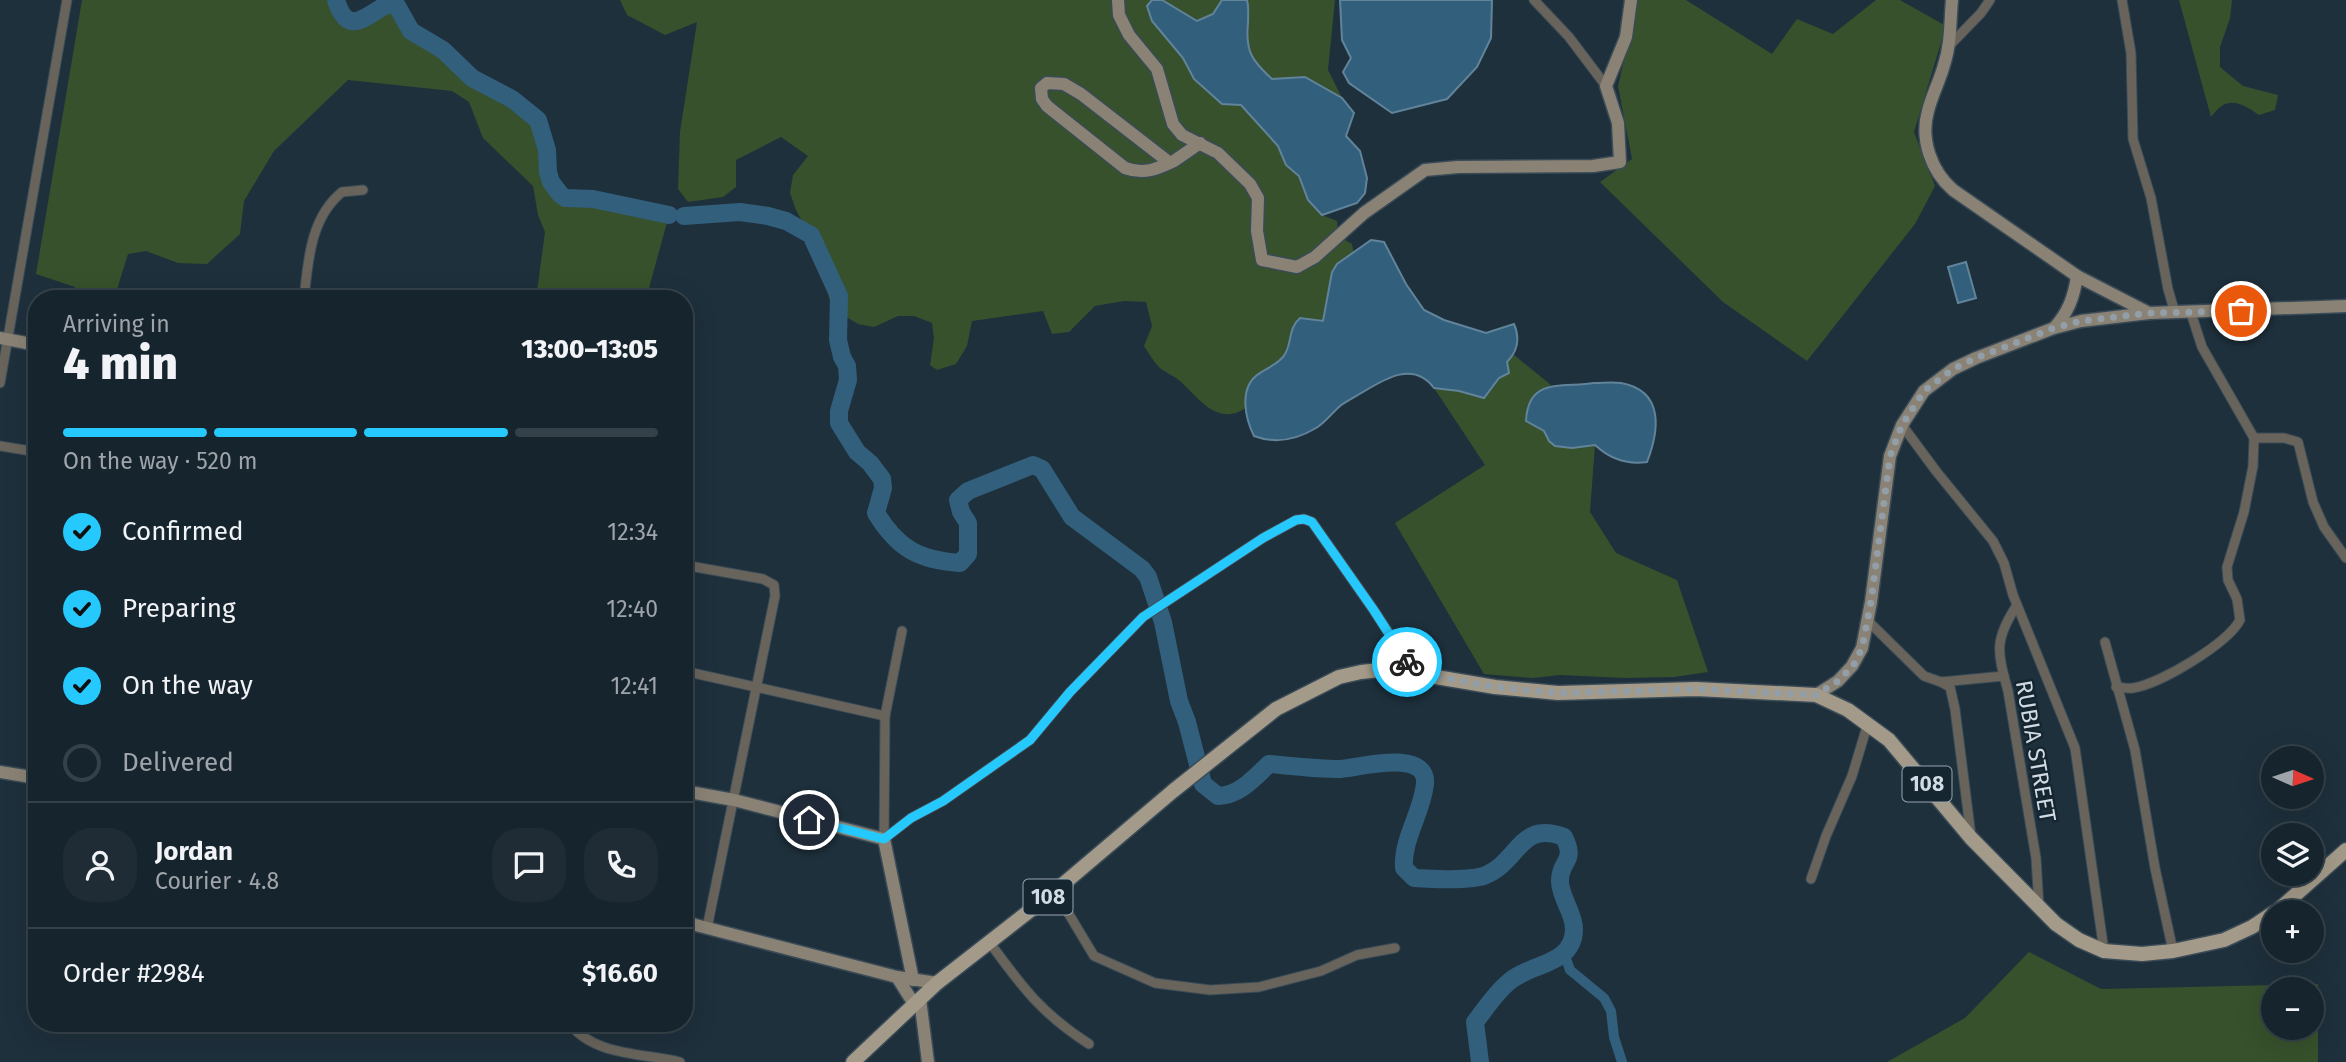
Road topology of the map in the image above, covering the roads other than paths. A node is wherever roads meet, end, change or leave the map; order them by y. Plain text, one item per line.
1 (67, 0) edge
2 (1118, 0) edge
3 (1534, 0) edge
4 (1631, 0) edge
5 (1952, 0) edge
6 (1990, 0) edge
7 (2122, 0) edge
8 (1949, 46) junction
9 (1606, 86) junction
10 (1200, 143) junction
11 (1170, 163) junction
12 (363, 190) dead end
13 (2077, 276) junction
14 (304, 290) edge
15 (2346, 306) edge
16 (2149, 313) junction
17 (2175, 313) junction
18 (2192, 313) junction
19 (2054, 328) junction
20 (4, 339) edge
21 (28, 343) edge
22 (0, 383) edge
23 (1902, 425) junction
24 (2253, 438) junction
25 (0, 446) edge
26 (28, 451) edge
27 (2346, 558) edge
28 (693, 567) edge
29 (2017, 605) junction
30 (1868, 621) junction
31 (902, 631) dead end
32 (2105, 642) dead end
33 (693, 673) edge
34 (1415, 673) junction
35 (2004, 676) junction
36 (1941, 682) junction
37 (755, 686) junction
38 (2116, 687) junction
39 (1816, 695) junction
40 (885, 716) junction
41 (1868, 723) junction
42 (0, 772) edge
43 (28, 777) edge
44 (693, 793) edge
45 (734, 800) junction
46 (1971, 838) junction
47 (884, 839) junction
48 (2346, 849) edge
49 (1811, 879) dead end
50 (1055, 891) junction
51 (2289, 900) edge
52 (2039, 908) junction
53 (2261, 922) edge
54 (693, 924) edge
55 (707, 928) junction
56 (990, 943) junction
57 (1395, 948) dead end
58 (2104, 951) junction
59 (2173, 951) junction
60 (897, 977) junction
61 (913, 980) junction
62 (937, 983) junction
63 (917, 1001) junction
64 (577, 1032) edge
65 (1089, 1045) dead end
66 (680, 1062) edge
67 (853, 1062) edge
68 (928, 1062) edge

1 - 20 street
2 - 10 street
3 - 9 street
4 - 9 street
5 - 8 street
6 - 8 street
7 - 17 street
8 - 13 street
9 - 10 street
10 - 11 street
11 - 11 street
12 - 14 street
13 - 16 street
13 - 19 street
15 - 18 street
16 - 17 street
16 - 19 street
17 - 18 street
18 - 24 street
19 - 23 street
20 - 21 street
20 - 22 street
23 - 29 street
23 - 30 street
24 - 27 street
24 - 38 street
25 - 26 street
28 - 37 street
29 - 35 street, RUBIA STREET
29 - 58 street
30 - 36 street
30 - 39 street
31 - 40 street
32 - 38 street
33 - 37 street
34 - 39 main road, 108
34 - 47 street
34 - 50 main road, 108
35 - 36 street
35 - 52 street, RUBIA STREET
36 - 46 street
37 - 40 street
37 - 45 street
38 - 59 street
39 - 41 main road, 108
40 - 47 street
41 - 46 main road, 108
41 - 49 street
42 - 43 street
44 - 45 street
45 - 47 street
45 - 55 street
46 - 52 main road, 108
47 - 61 street
48 - 51 main road, 108
50 - 56 main road, 108
50 - 57 street
52 - 58 main road, 108
53 - 59 main road, 108
54 - 55 street
55 - 60 street
56 - 62 main road, 108
56 - 65 street
58 - 59 main road, 108
60 - 61 street
60 - 63 street
61 - 62 street
62 - 63 main road, 108
63 - 67 main road, 108
63 - 68 street
64 - 66 street

